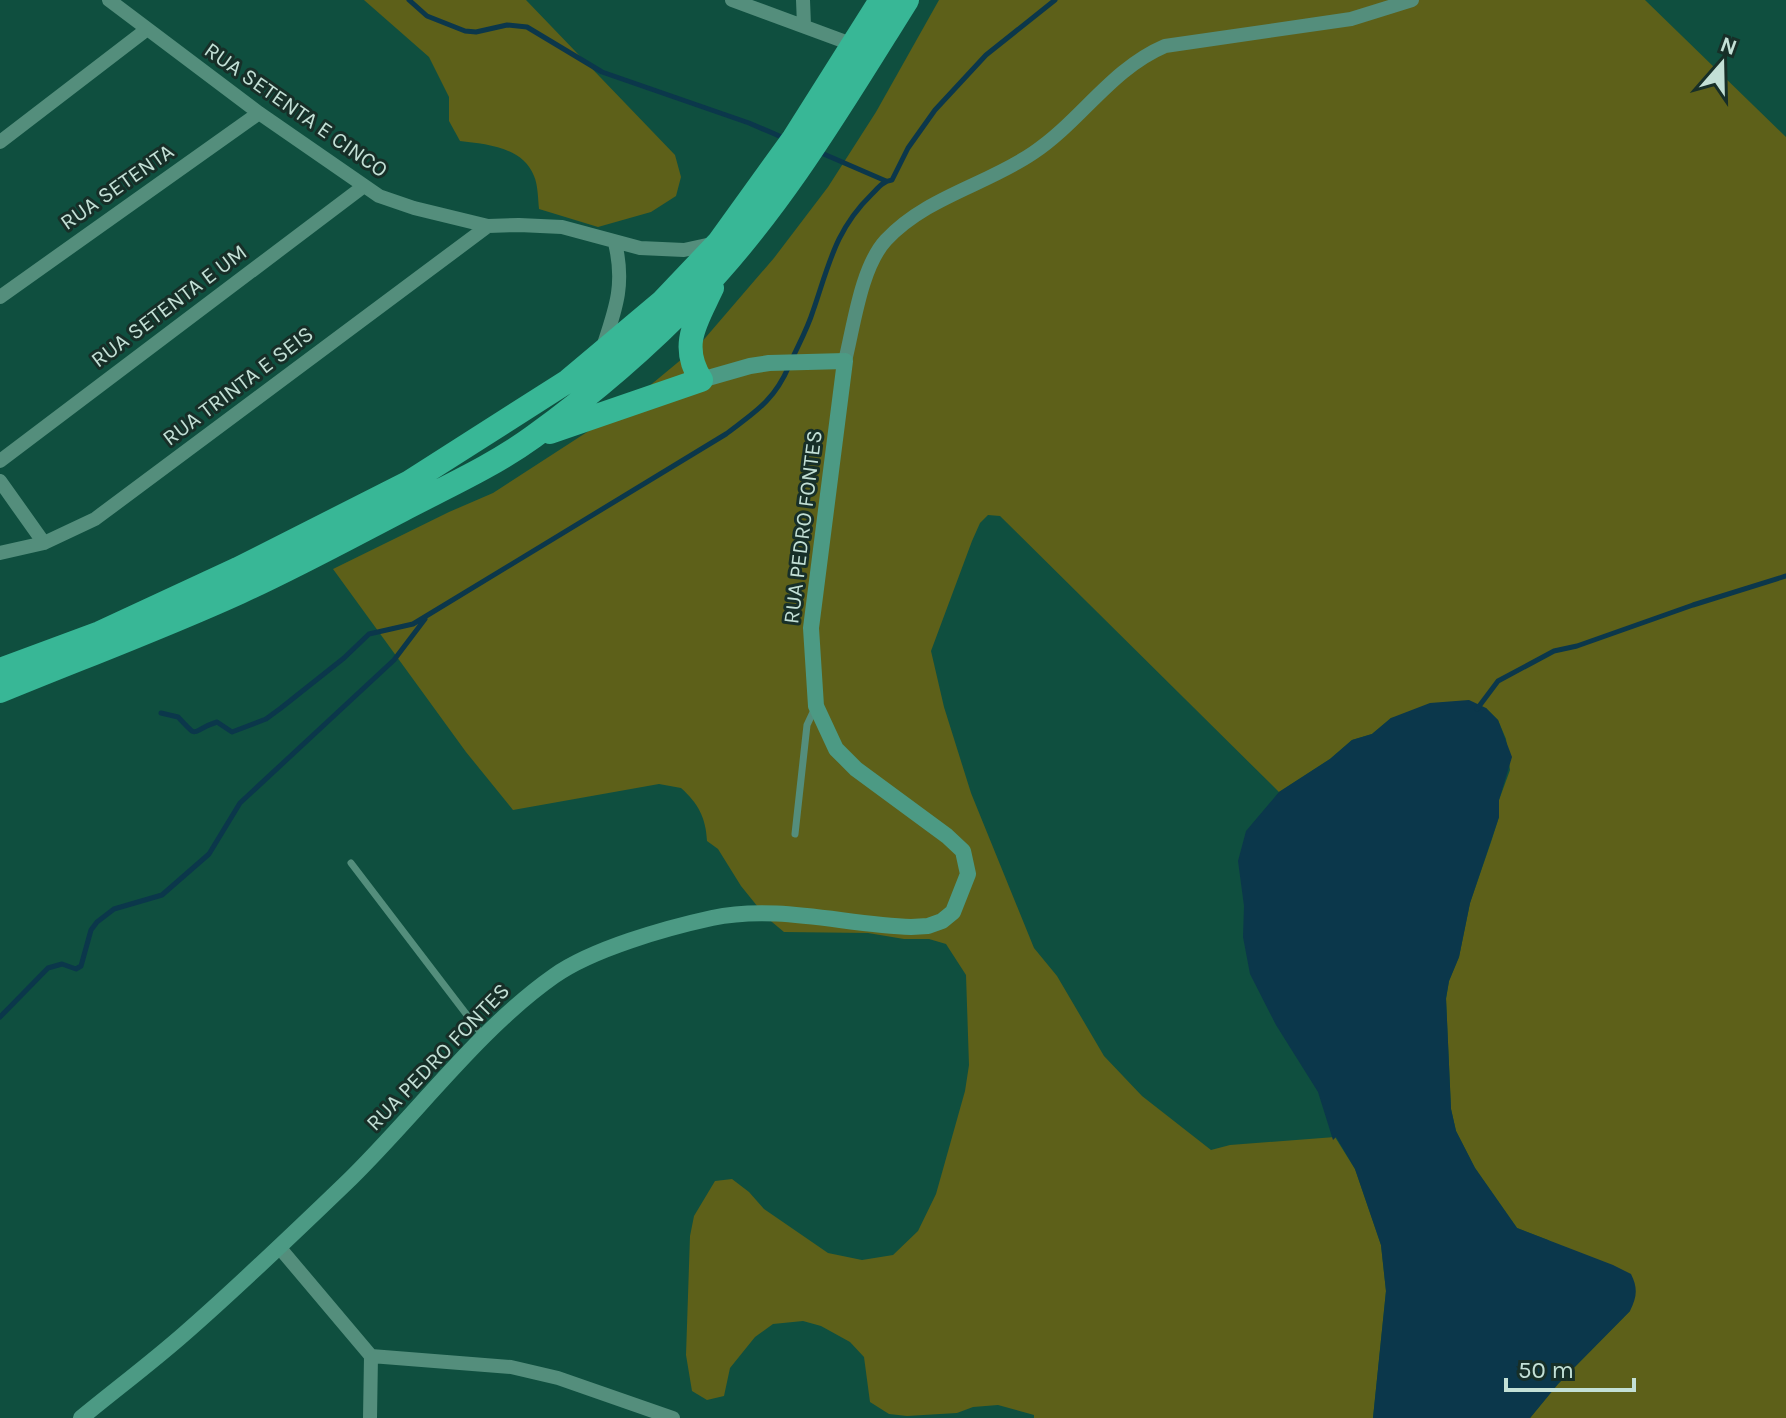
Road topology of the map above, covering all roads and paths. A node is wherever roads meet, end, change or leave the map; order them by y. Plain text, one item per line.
1 (109, 0) edge
2 (732, 0) edge
3 (803, 0) edge
4 (881, 0) edge
5 (907, 0) edge
6 (1412, 0) edge
7 (804, 25) junction
8 (146, 30) junction
9 (854, 45) junction
10 (259, 113) junction
11 (0, 142) edge
12 (364, 186) junction
13 (488, 226) junction
14 (719, 242) junction
15 (615, 243) junction
16 (722, 268) junction
17 (0, 297) edge
18 (601, 354) junction
19 (845, 361) junction
20 (701, 380) junction
21 (533, 438) junction
22 (0, 461) edge
23 (0, 481) edge
24 (44, 543) junction
25 (0, 553) edge
26 (0, 670) edge
27 (0, 691) edge
28 (816, 706) junction
29 (795, 834) dead end
30 (351, 863) dead end
31 (484, 1038) junction
32 (279, 1247) junction
33 (371, 1356) junction
34 (81, 1418) edge
35 (370, 1418) edge
36 (673, 1418) edge

1 - 8 street, RUA SETENTA E CINCO
2 - 7 street
3 - 7 street
4 - 9 highway
5 - 16 highway
6 - 19 street, RUA PEDRO FONTES
7 - 9 street
8 - 10 street, RUA SETENTA E CINCO
8 - 11 street
9 - 14 highway
10 - 12 street, RUA SETENTA E CINCO
10 - 17 street, RUA SETENTA
12 - 13 street, RUA SETENTA E CINCO
12 - 22 street, RUA SETENTA E UM
13 - 15 street, RUA SETENTA E CINCO
13 - 24 street, RUA TRINTA E SEIS
14 - 15 street, RUA SETENTA E CINCO
14 - 18 highway
15 - 18 street
16 - 20 highway
16 - 21 highway
18 - 26 highway
19 - 20 street
19 - 28 street, RUA PEDRO FONTES
20 - 21 highway
21 - 27 highway
23 - 24 street
24 - 25 street, RUA TRINTA E SEIS
28 - 29 lane
28 - 31 street, RUA PEDRO FONTES
30 - 31 lane
31 - 32 street, RUA PEDRO FONTES
32 - 33 street
32 - 34 street, RUA PEDRO FONTES
33 - 35 street
33 - 36 street

